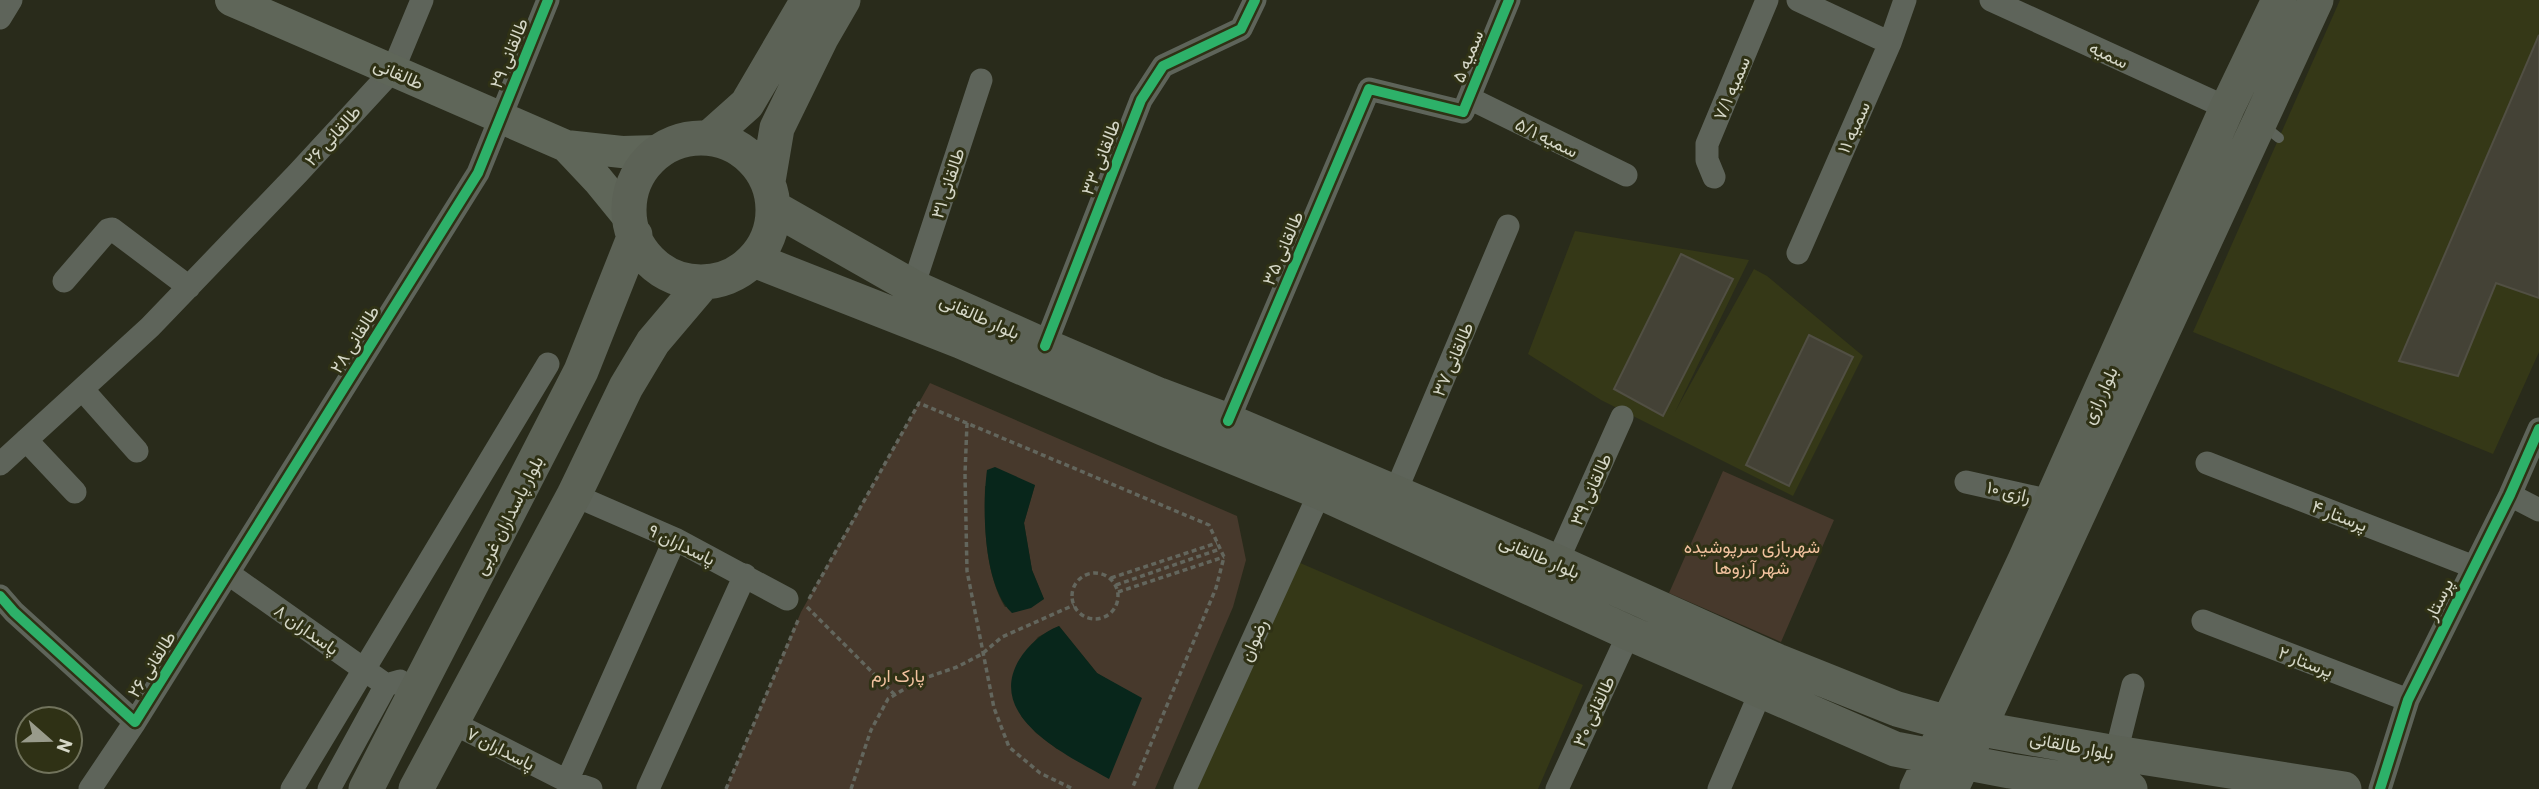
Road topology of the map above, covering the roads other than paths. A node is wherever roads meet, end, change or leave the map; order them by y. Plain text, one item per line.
1 (11, 0) edge
2 (231, 0) edge
3 (422, 0) edge
4 (548, 0) edge
5 (808, 0) edge
6 (843, 0) edge
7 (1255, 0) edge
8 (1509, 0) edge
9 (1768, 0) edge
10 (1798, 0) edge
11 (1906, 0) edge
12 (1991, 0) edge
13 (2279, 0) edge
14 (2316, 0) edge
15 (0, 18) edge
16 (1890, 43) junction
17 (393, 70) junction
18 (981, 80) dead end
19 (1369, 89) joint
20 (1469, 98) junction
21 (2227, 108) junction
22 (501, 119) junction
23 (710, 137) junction
24 (566, 146) junction
25 (658, 151) junction
26 (1626, 175) dead end
27 (1714, 177) dead end
28 (771, 195) junction
29 (632, 226) junction
30 (1508, 226) dead end
31 (1798, 253) dead end
32 (754, 260) junction
33 (64, 281) dead end
34 (703, 283) junction
35 (913, 286) junction
36 (189, 287) junction
37 (1045, 346) junction
38 (2131, 363) junction
39 (548, 364) dead end
40 (82, 389) junction
41 (1622, 416) dead end
42 (1228, 421) junction
43 (2539, 429) edge
44 (26, 440) junction
45 (138, 452) dead end
46 (2207, 463) dead end
47 (0, 464) edge
48 (1966, 482) dead end
49 (75, 492) dead end
50 (1320, 492) junction
51 (1395, 493) junction
52 (574, 495) junction
53 (2510, 495) junction
54 (2051, 501) junction
55 (2539, 510) edge
56 (675, 539) junction
57 (1557, 562) junction
58 (2474, 567) junction
59 (229, 574) junction
60 (745, 575) junction
61 (796, 602) road end
62 (5, 611) edge
63 (2203, 621) dead end
64 (1629, 633) junction
65 (364, 670) junction
66 (427, 673) junction
67 (386, 685) junction
68 (2133, 685) dead end
69 (1761, 691) junction
70 (2408, 700) junction
71 (135, 722) junction
72 (451, 722) junction
73 (1965, 726) junction
74 (2116, 754) junction
75 (1949, 770) edge
76 (567, 781) junction
77 (2092, 786) edge
78 (90, 789) edge
79 (292, 789) edge
80 (329, 789) edge
81 (366, 789) edge
82 (416, 789) edge
83 (591, 789) edge
84 (648, 789) edge
85 (1185, 789) edge
86 (1557, 789) edge
87 (1719, 789) edge
88 (1917, 789) edge
89 (2130, 789) edge
90 (2344, 789) edge
91 (2380, 789) edge

1 - 15 street
2 - 17 main road, طالقانی
3 - 17 street
4 - 22 street, طالقانی ۲۹
5 - 23 main road
6 - 28 main road
7 - 37 street, طالقانی ۳۳
8 - 20 street, سمیه ۵
9 - 27 street, سمیه ۷/۱
10 - 16 street
11 - 16 street, سمیه ۱۱
12 - 21 street, سمیه
13 - 21 main road, بلوار رازی
14 - 38 main road, بلوار رازی
16 - 31 street, سمیه ۱۱
17 - 22 main road, طالقانی
17 - 36 street, طالقانی ۲۶
18 - 35 street, طالقانی ۳۱
19 - 20 street, سمیه ۵
19 - 42 street, طالقانی ۳۵
20 - 26 street, سمیه ۵/۱
21 - 38 main road, بلوار رازی
22 - 24 main road, طالقانی
22 - 59 street, طالقانی ۲۸
23 - 25 main road
23 - 28 main road
24 - 25 main road
24 - 29 main road
25 - 29 main road
28 - 32 main road
28 - 35 main road, بلوار طالقانی
29 - 34 main road
29 - 66 main road, بلوار پاسداران غربی
30 - 51 street, طالقانی ۳۷
32 - 34 main road
32 - 50 main road, بلوار طالقانی
33 - 36 street
34 - 52 main road
35 - 37 main road, بلوار طالقانی
36 - 40 street, طالقانی ۲۶
37 - 42 main road, بلوار طالقانی
38 - 54 main road, بلوار رازی
38 - 73 main road, بلوار رازی
39 - 65 street
40 - 44 street, طالقانی ۲۶
40 - 45 street
41 - 57 street, طالقانی ۳۹
42 - 51 main road, بلوار طالقانی
43 - 53 street, پرستار
44 - 47 street, طالقانی ۲۶
44 - 49 street
46 - 58 street, پرستار ۴
48 - 54 street, رازی ۱۰
50 - 64 main road, بلوار طالقانی
50 - 85 street, رضوان
51 - 57 main road, بلوار طالقانی
52 - 56 street, پاسداران ۹
52 - 72 main road
53 - 55 street
53 - 58 street, پرستار
54 - 73 main road, بلوار رازی
56 - 60 street, پاسداران ۹
56 - 76 street
57 - 73 main road, بلوار طالقانی
58 - 70 street, پرستار
59 - 65 street, پاسداران ۸
59 - 71 street, طالقانی ۲۶
60 - 61 street, پاسداران ۹
60 - 84 street
62 - 71 street, طالقانی ۲۶
63 - 70 street, پرستار ۲
64 - 69 main road, بلوار طالقانی
64 - 86 street, طالقانی ۳۰
65 - 67 street, پاسداران ۸
65 - 79 street
66 - 67 street
66 - 81 main road, بلوار پاسداران غربی
67 - 80 street
68 - 74 street
69 - 75 main road, بلوار طالقانی
69 - 87 street
70 - 91 street, پرستار
71 - 78 street
72 - 76 street, پاسداران ۷
72 - 82 main road
73 - 74 main road, بلوار طالقانی
73 - 75 main road, بلوار رازی
74 - 90 main road, بلوار طالقانی
75 - 77 main road, بلوار طالقانی
75 - 88 main road, بلوار رازی
76 - 83 street, پاسداران ۷
77 - 89 main road, بلوار طالقانی

